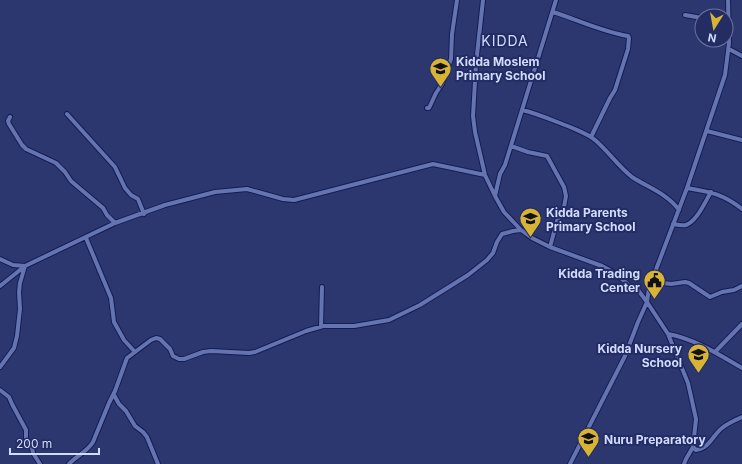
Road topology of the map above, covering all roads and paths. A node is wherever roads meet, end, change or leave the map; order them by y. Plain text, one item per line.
1 (457, 0) edge
2 (483, 0) edge
3 (556, 0) edge
4 (553, 12) junction
5 (686, 15) dead end
6 (694, 16) edge
7 (729, 49) joint
8 (742, 56) edge
9 (427, 108) dead end
10 (522, 110) junction
11 (67, 114) dead end
12 (10, 117) dead end
13 (707, 131) junction
14 (591, 137) junction
15 (742, 140) edge
16 (511, 146) junction
17 (485, 175) junction
18 (687, 188) junction
19 (711, 192) junction
20 (495, 196) junction
21 (742, 209) edge
22 (679, 210) junction
23 (144, 214) junction
24 (115, 223) junction
25 (673, 224) junction
26 (521, 230) junction
27 (86, 238) junction
28 (550, 247) junction
29 (0, 259) edge
30 (25, 266) junction
31 (651, 282) junction
32 (0, 286) edge
33 (742, 286) edge
34 (322, 288) dead end
35 (647, 302) junction
36 (742, 324) edge
37 (321, 326) junction
38 (668, 334) junction
39 (135, 352) junction
40 (715, 352) junction
41 (0, 368) edge
42 (742, 368) edge
43 (0, 390) edge
44 (114, 395) junction
45 (742, 418) edge
46 (693, 447) junction
47 (40, 464) edge
48 (69, 464) edge
49 (158, 464) edge
50 (570, 464) edge
51 (684, 464) edge

1 - 9 street
2 - 17 street
3 - 4 street
4 - 10 street
4 - 14 street
5 - 6 street
7 - 8 street
7 - 13 street
10 - 14 street
10 - 16 street
11 - 23 street
12 - 24 street
13 - 15 street
13 - 18 street
14 - 22 street
16 - 20 street
16 - 28 street
17 - 20 street
17 - 23 street
18 - 19 street
18 - 22 street
19 - 21 street
19 - 25 street
20 - 26 street
22 - 25 street
23 - 24 street
24 - 27 street
25 - 31 street
26 - 28 street
26 - 37 street
27 - 30 street
27 - 39 street
28 - 35 street
29 - 30 street
30 - 32 street
30 - 41 street
31 - 33 street
31 - 35 street
34 - 37 street
35 - 38 street
35 - 50 street
36 - 40 street
37 - 39 street
38 - 40 street
38 - 46 street
39 - 44 street
40 - 42 street
43 - 47 street
44 - 48 street
44 - 49 street
45 - 46 street
46 - 51 street

